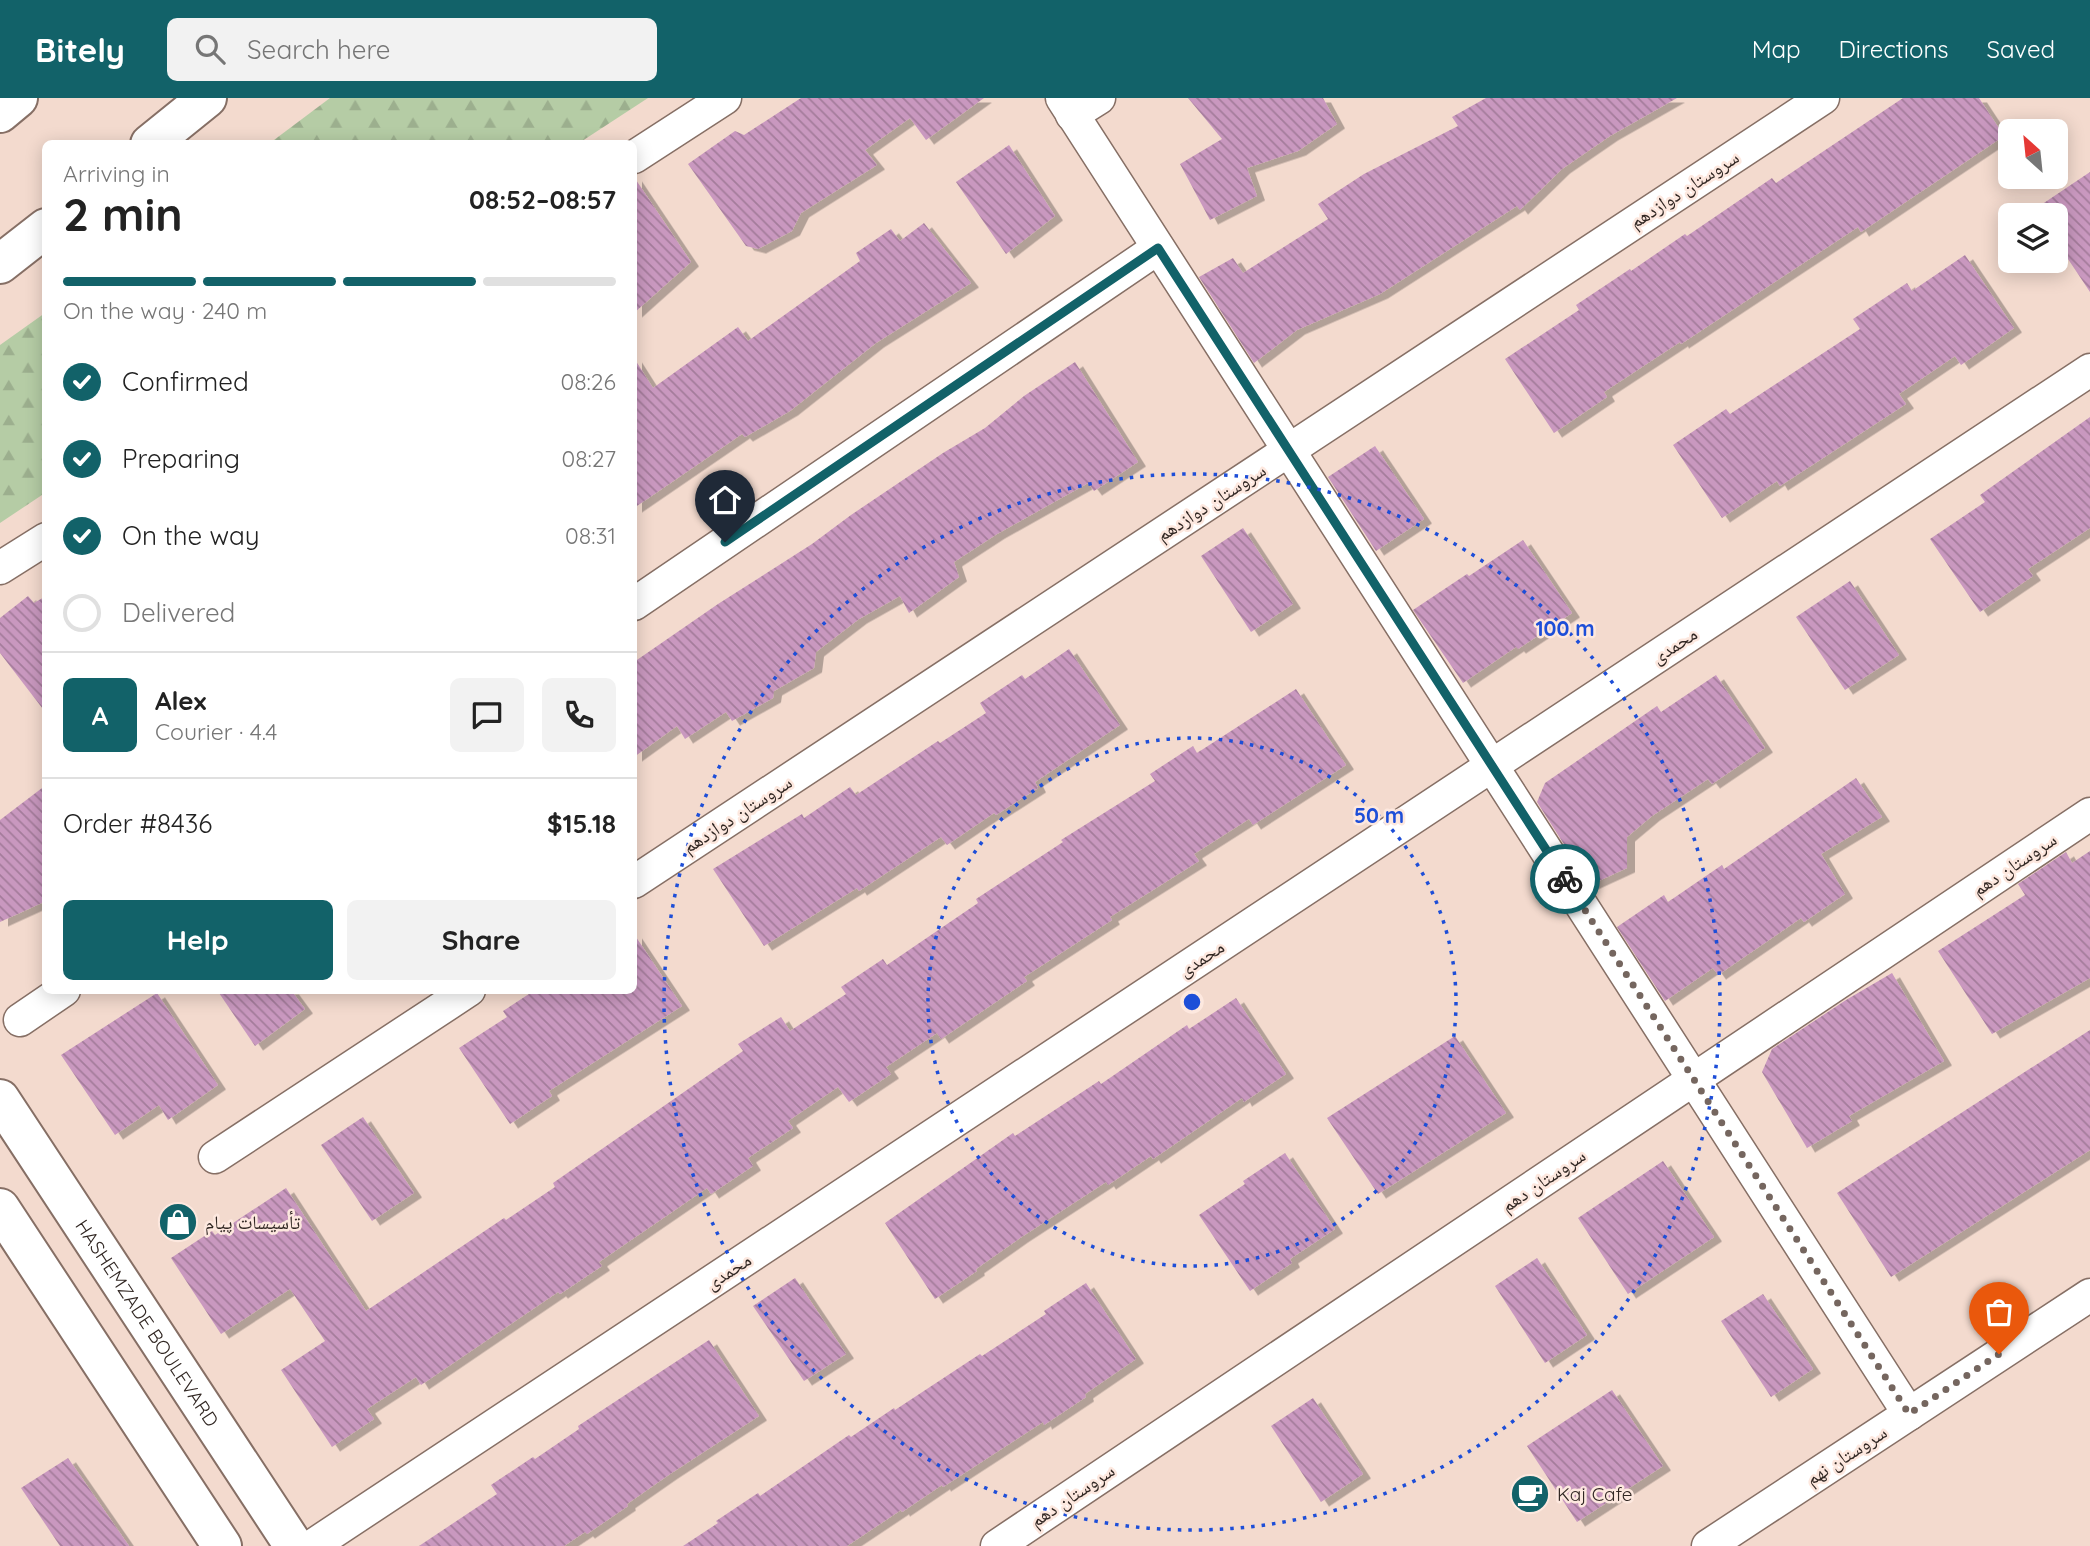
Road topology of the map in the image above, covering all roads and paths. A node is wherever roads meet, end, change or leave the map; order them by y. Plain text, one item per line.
1 (18, 98) edge
2 (208, 98) edge
3 (725, 98) edge
4 (1823, 98) edge
5 (1078, 104) edge
6 (0, 113) edge
7 (155, 140) edge
8 (637, 155) edge
9 (42, 231) edge
10 (1158, 248) junction
11 (0, 264) edge
12 (2090, 370) edge
13 (1288, 450) junction
14 (42, 542) edge
15 (0, 568) edge
16 (637, 602) edge
17 (1492, 766) junction
18 (2090, 814) edge
19 (637, 880) edge
20 (58, 994) edge
21 (463, 994) edge
22 (20, 1020) dead end
23 (1693, 1080) junction
24 (0, 1100) edge
25 (215, 1157) dead end
26 (0, 1208) edge
27 (81, 1223) junction
28 (33, 1258) junction
29 (2090, 1295) edge
30 (1909, 1414) junction
31 (222, 1546) edge
32 (294, 1546) edge
33 (312, 1546) edge
34 (997, 1546) edge
35 (1708, 1546) edge

1 - 6 main road
2 - 7 main road
3 - 8 street
4 - 13 street, سروستان دوازدهم
5 - 10 street
9 - 11 main road
10 - 13 street
10 - 16 street
12 - 17 street, محمدی
13 - 17 street
13 - 19 street, سروستان دوازدهم
14 - 15 street
17 - 23 street
17 - 33 street, محمدی
18 - 23 street, سروستان دهم
20 - 22 street
21 - 25 street
23 - 30 street
23 - 34 street, سروستان دهم
24 - 27 main road, HASHEMZADE BOULEVARD
26 - 28 main road
27 - 28 main road
27 - 32 main road, HASHEMZADE BOULEVARD
28 - 31 main road
29 - 30 street, سروستان نهم
30 - 35 street, سروستان نهم

